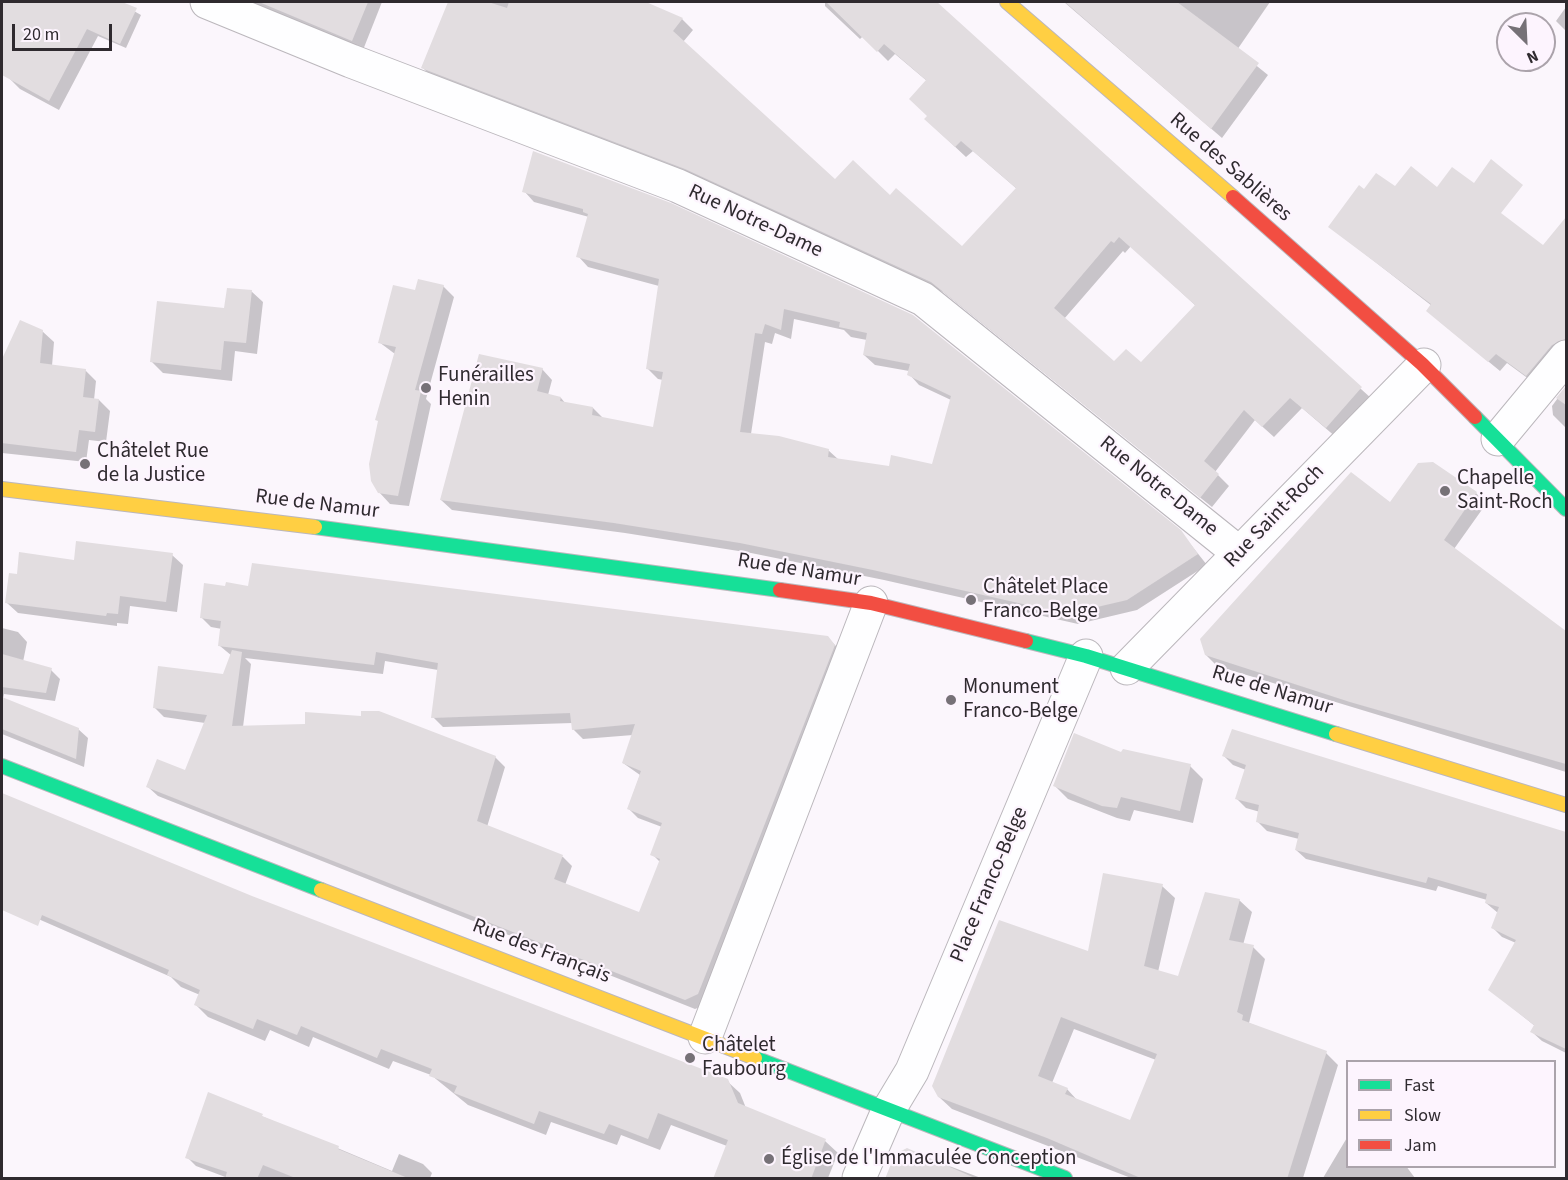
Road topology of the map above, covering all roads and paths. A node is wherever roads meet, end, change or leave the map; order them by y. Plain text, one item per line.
1 (207, 2) edge
2 (1007, 2) edge
3 (1566, 357) edge
4 (1424, 365) junction
5 (1498, 439) junction
6 (2, 489) edge
7 (1566, 509) edge
8 (1239, 553) junction
9 (872, 603) junction
10 (1086, 656) junction
11 (1127, 668) junction
12 (2, 766) edge
13 (1566, 805) edge
14 (705, 1037) junction
15 (888, 1111) junction
16 (859, 1179) edge
17 (1065, 1179) edge

1 - 8 street, Rue Notre-Dame
2 - 4 main road, Rue des Sablières
3 - 5 street
4 - 5 main road, Rue des Sablières
4 - 8 street, Rue Saint-Roch
5 - 7 main road, Rue des Sablières
6 - 9 main road, Rue de Namur
8 - 11 street, Rue Saint-Roch
9 - 10 main road, Rue de Namur
9 - 14 street
10 - 11 main road, Rue de Namur
10 - 15 street, Place Franco-Belge
11 - 13 main road, Rue de Namur
12 - 14 main road, Rue des Français
14 - 15 main road, Rue des Français
15 - 16 street, Place Franco-Belge
15 - 17 main road, Rue des Français

